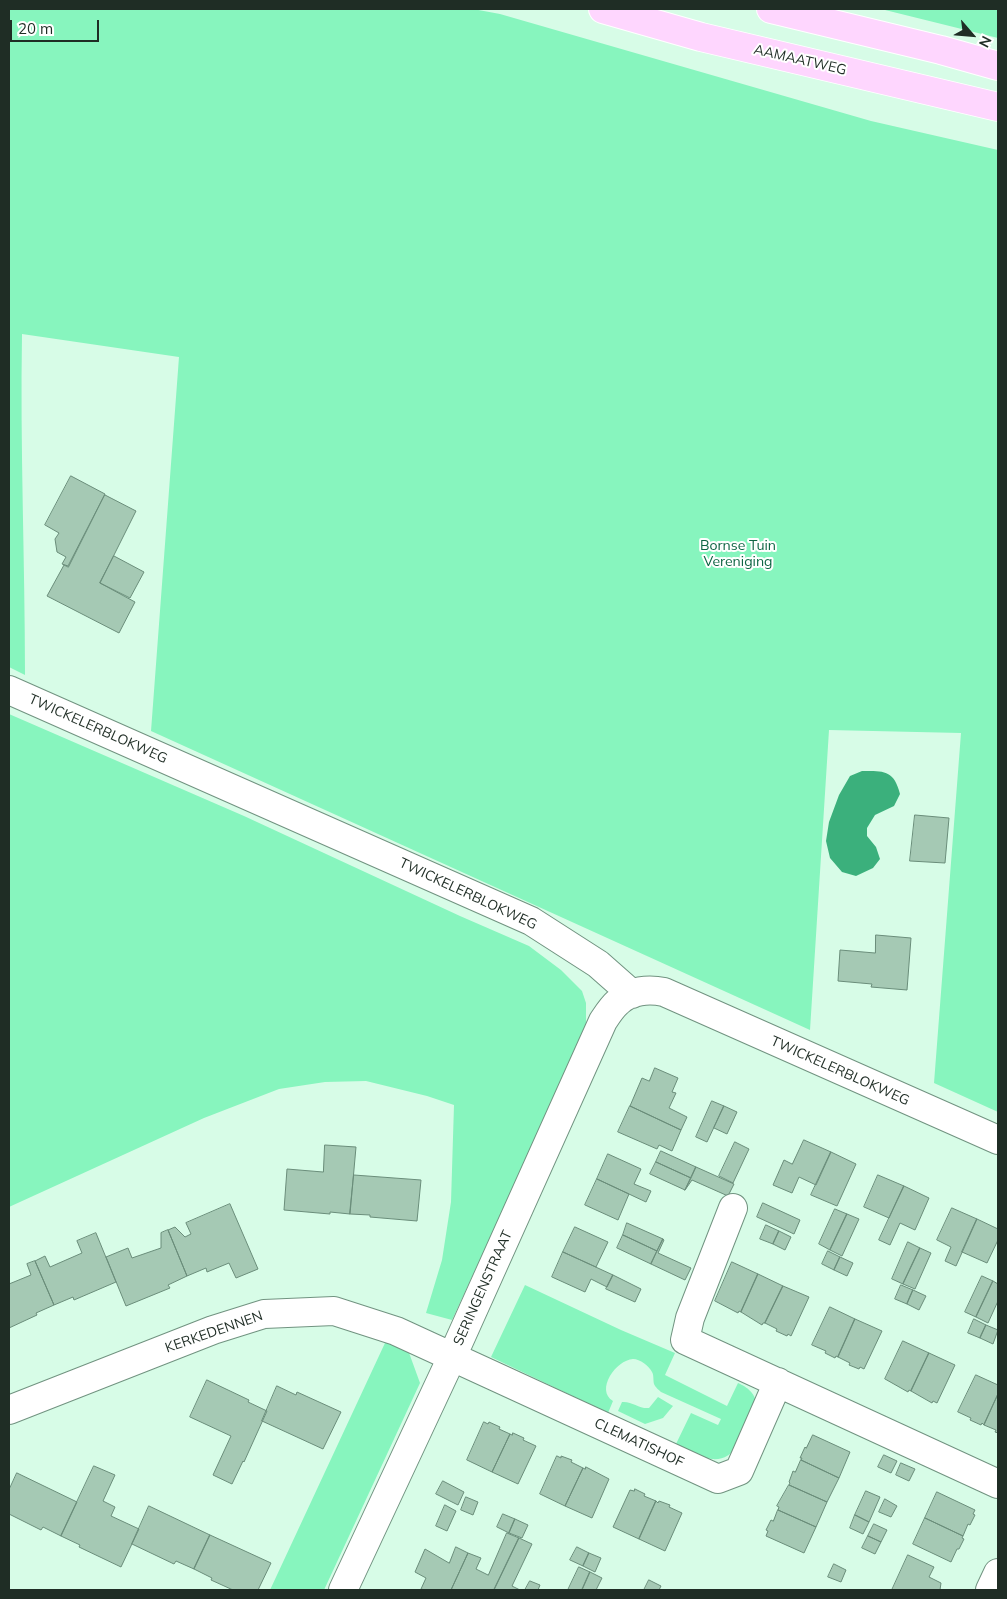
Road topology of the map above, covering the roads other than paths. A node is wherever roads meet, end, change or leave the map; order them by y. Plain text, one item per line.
1 (603, 9) edge
2 (771, 9) edge
3 (998, 66) edge
4 (998, 107) edge
5 (9, 690) edge
6 (632, 994) junction
7 (998, 1140) edge
8 (733, 1208) dead end
9 (452, 1357) junction
10 (778, 1382) junction
11 (9, 1410) edge
12 (998, 1484) edge
13 (998, 1574) edge
14 (343, 1590) edge
15 (990, 1590) edge

1 - 4 main road, AAMAATWEG
2 - 3 main road
5 - 6 street, TWICKELERBLOKWEG
6 - 7 street, TWICKELERBLOKWEG
6 - 9 street, SERINGENSTRAAT
8 - 10 street
9 - 10 street, CLEMATISHOF
9 - 11 street, KERKEDENNEN
9 - 14 street, SERINGENSTRAAT
10 - 12 street
13 - 15 street

